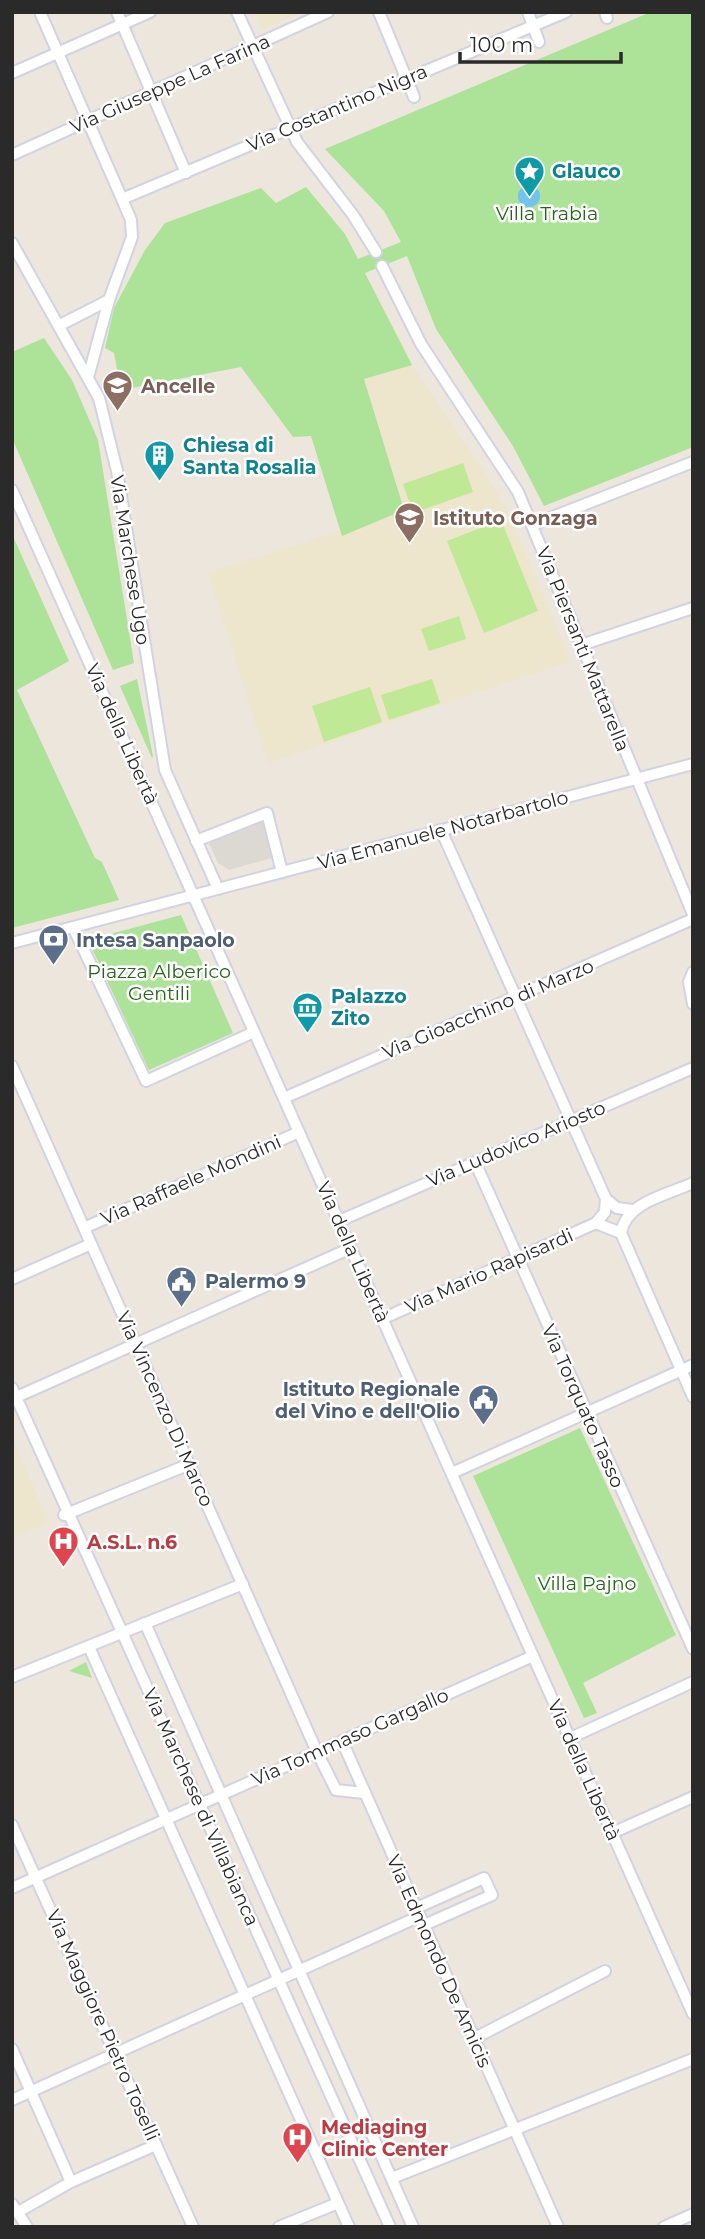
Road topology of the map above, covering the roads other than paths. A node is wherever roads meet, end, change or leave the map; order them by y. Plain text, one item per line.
1 (40, 12) edge
2 (117, 12) edge
3 (150, 12) edge
4 (237, 12) edge
5 (328, 12) edge
6 (379, 12) edge
7 (528, 12) edge
8 (566, 12) edge
9 (123, 24) junction
10 (533, 26) junction
11 (539, 42) dead end
12 (252, 47) junction
13 (58, 53) junction
14 (12, 74) edge
15 (406, 78) junction
16 (152, 92) junction
17 (414, 97) dead end
18 (88, 121) junction
19 (289, 129) junction
20 (12, 155) edge
21 (186, 173) junction
22 (122, 200) junction
23 (12, 243) edge
24 (376, 252) dead end
25 (382, 266) dead end
26 (109, 300) junction
27 (60, 325) junction
28 (89, 374) junction
29 (693, 462) edge
30 (12, 490) edge
31 (532, 524) junction
32 (693, 608) edge
33 (581, 645) junction
34 (693, 764) edge
35 (636, 779) junction
36 (441, 830) junction
37 (196, 841) junction
38 (282, 872) junction
39 (218, 889) junction
40 (194, 895) junction
41 (693, 917) edge
42 (73, 927) junction
43 (12, 943) edge
44 (693, 972) edge
45 (515, 998) junction
46 (693, 1004) edge
47 (254, 1032) junction
48 (12, 1066) edge
49 (693, 1068) edge
50 (15, 1079) edge
51 (284, 1098) junction
52 (571, 1120) junction
53 (299, 1132) junction
54 (475, 1162) junction
55 (693, 1183) edge
56 (607, 1199) junction
57 (632, 1210) junction
58 (339, 1221) junction
59 (596, 1223) junction
60 (83, 1228) junction
61 (621, 1233) junction
62 (91, 1244) junction
63 (351, 1248) junction
64 (517, 1258) junction
65 (12, 1279) edge
66 (382, 1319) junction
67 (135, 1344) junction
68 (693, 1365) edge
69 (681, 1370) junction
70 (13, 1397) edge
71 (693, 1397) edge
72 (585, 1413) junction
73 (190, 1464) junction
74 (452, 1473) junction
75 (66, 1514) junction
76 (243, 1584) junction
77 (145, 1623) junction
78 (120, 1634) junction
79 (89, 1647) junction
80 (693, 1649) edge
81 (533, 1656) junction
82 (12, 1677) edge
83 (693, 1682) edge
84 (570, 1738) junction
85 (342, 1741) junction
86 (317, 1752) junction
87 (364, 1793) junction
88 (220, 1795) junction
89 (693, 1797) edge
90 (197, 1805) junction
91 (167, 1818) junction
92 (12, 1825) edge
93 (612, 1833) junction
94 (37, 1877) junction
95 (12, 1888) edge
96 (418, 1917) junction
97 (298, 1971) junction
98 (605, 1971) dead end
99 (276, 1981) junction
100 (245, 1995) junction
101 (693, 2014) edge
102 (473, 2039) junction
103 (12, 2049) edge
104 (116, 2054) junction
105 (693, 2059) edge
106 (30, 2092) junction
107 (12, 2100) edge
108 (514, 2129) junction
109 (156, 2145) junction
110 (392, 2178) junction
111 (71, 2182) junction
112 (338, 2203) junction
113 (15, 2208) edge
114 (693, 2214) edge
115 (27, 2227) edge
116 (193, 2227) edge
117 (279, 2227) edge
118 (349, 2227) edge
119 (383, 2227) edge
120 (390, 2227) edge
121 (413, 2227) edge
122 (558, 2227) edge
123 (664, 2227) edge

1 - 13 street
2 - 9 street
3 - 9 street
4 - 12 street
5 - 12 street, Via Giuseppe La Farina
6 - 15 street
7 - 10 street
8 - 10 street, Via Costantino Nigra
9 - 13 street
9 - 16 street
10 - 11 street
10 - 15 street, Via Costantino Nigra
12 - 16 street, Via Giuseppe La Farina
12 - 19 street
13 - 14 street
13 - 18 street
15 - 17 street
15 - 19 street, Via Costantino Nigra
16 - 18 street, Via Giuseppe La Farina
16 - 21 street
18 - 20 street, Via Giuseppe La Farina
18 - 22 street
19 - 21 street, Via Costantino Nigra
19 - 24 street
21 - 22 street, Via Costantino Nigra
22 - 26 street
23 - 27 street, Via Marchese Ugo
25 - 31 street, Via Piersanti Mattarella
26 - 27 street
26 - 28 street
27 - 28 street, Via Marchese Ugo
28 - 37 street, Via Marchese Ugo
29 - 31 street
30 - 40 street, Via della Libertà
31 - 33 street, Via Piersanti Mattarella
32 - 33 street
33 - 35 street, Via Piersanti Mattarella
34 - 35 street, Via Emanuele Notarbartolo
35 - 36 street, Via Emanuele Notarbartolo
35 - 41 street, Via Piersanti Mattarella
36 - 38 street, Via Emanuele Notarbartolo
36 - 45 street
37 - 38 street
37 - 39 street, Via Marchese Ugo
38 - 39 street, Via Emanuele Notarbartolo
39 - 40 street, Via Emanuele Notarbartolo
40 - 42 street, Via Emanuele Notarbartolo
40 - 47 street, Via della Libertà
41 - 45 street, Via Gioacchino di Marzo
42 - 43 street, Via Emanuele Notarbartolo
42 - 47 street
44 - 46 street
45 - 51 street, Via Gioacchino di Marzo
45 - 52 street
47 - 51 street, Via della Libertà
48 - 50 street, Via Vincenzo Di Marco
49 - 52 street, Via Ludovico Ariosto
50 - 60 street, Via Vincenzo Di Marco
51 - 53 street, Via della Libertà
52 - 54 street, Via Ludovico Ariosto
52 - 56 street
53 - 58 street, Via della Libertà
53 - 60 street, Via Raffaele Mondini
54 - 58 street, Via Ludovico Ariosto
54 - 64 street, Via Torquato Tasso
55 - 57 street
56 - 57 street
56 - 59 street
57 - 61 street
58 - 63 street, Via della Libertà
59 - 61 street
59 - 64 street, Via Mario Rapisardi
60 - 62 street, Via Vincenzo Di Marco
61 - 69 street
62 - 65 street
62 - 67 street, Via Vincenzo Di Marco
63 - 66 street, Via della Libertà
63 - 67 street
64 - 66 street, Via Mario Rapisardi
64 - 72 street, Via Torquato Tasso
66 - 74 street, Via della Libertà
67 - 70 street
67 - 73 street, Via Vincenzo Di Marco
68 - 69 street
69 - 71 street
69 - 72 street
70 - 75 street, Via Marchese di Villabianca
72 - 74 street
72 - 80 street, Via Torquato Tasso
73 - 75 street
73 - 76 street, Via Vincenzo Di Marco
74 - 81 street, Via della Libertà
75 - 78 street, Via Marchese di Villabianca
76 - 77 street
76 - 86 street, Via Vincenzo Di Marco
77 - 78 street
77 - 88 street, Via Marchese di Villabianca
78 - 79 street
78 - 90 street, Via Marchese di Villabianca
79 - 82 street
79 - 91 street, Via Marchese di Villabianca
81 - 84 street, Via della Libertà
81 - 85 street, Via Tommaso Gargallo
83 - 84 street
84 - 93 street, Via della Libertà
85 - 86 street, Via Tommaso Gargallo
85 - 87 street, Via Edmondo De Amicis
86 - 87 street
86 - 88 street, Via Tommaso Gargallo
87 - 96 street, Via Edmondo De Amicis
88 - 90 street, Via Tommaso Gargallo
88 - 97 street, Via Marchese di Villabianca
89 - 93 street
90 - 91 street, Via Tommaso Gargallo
90 - 99 street, Via Marchese di Villabianca
91 - 94 street, Via Tommaso Gargallo
91 - 100 street, Via Marchese di Villabianca
92 - 94 street, Via Maggiore Pietro Toselli
93 - 101 street, Via della Libertà
94 - 95 street, Via Tommaso Gargallo
94 - 104 street, Via Maggiore Pietro Toselli
96 - 96 street
96 - 97 street
96 - 102 street, Via Edmondo De Amicis
97 - 99 street
97 - 110 street, Via Marchese di Villabianca
98 - 102 street
99 - 100 street
99 - 119 street, Via Marchese di Villabianca
99 - 120 street, Via Marchese di Villabianca
100 - 104 street
100 - 112 street, Via Marchese di Villabianca
102 - 108 street, Via Edmondo De Amicis
103 - 106 street
104 - 106 street
104 - 109 street, Via Maggiore Pietro Toselli
105 - 108 street
106 - 107 street
106 - 111 street
108 - 110 street
108 - 122 street, Via Edmondo De Amicis
109 - 111 street
109 - 116 street, Via Maggiore Pietro Toselli
110 - 121 street, Via Marchese di Villabianca
111 - 113 street
112 - 117 street
112 - 118 street, Via Marchese di Villabianca
113 - 115 street
114 - 123 street

